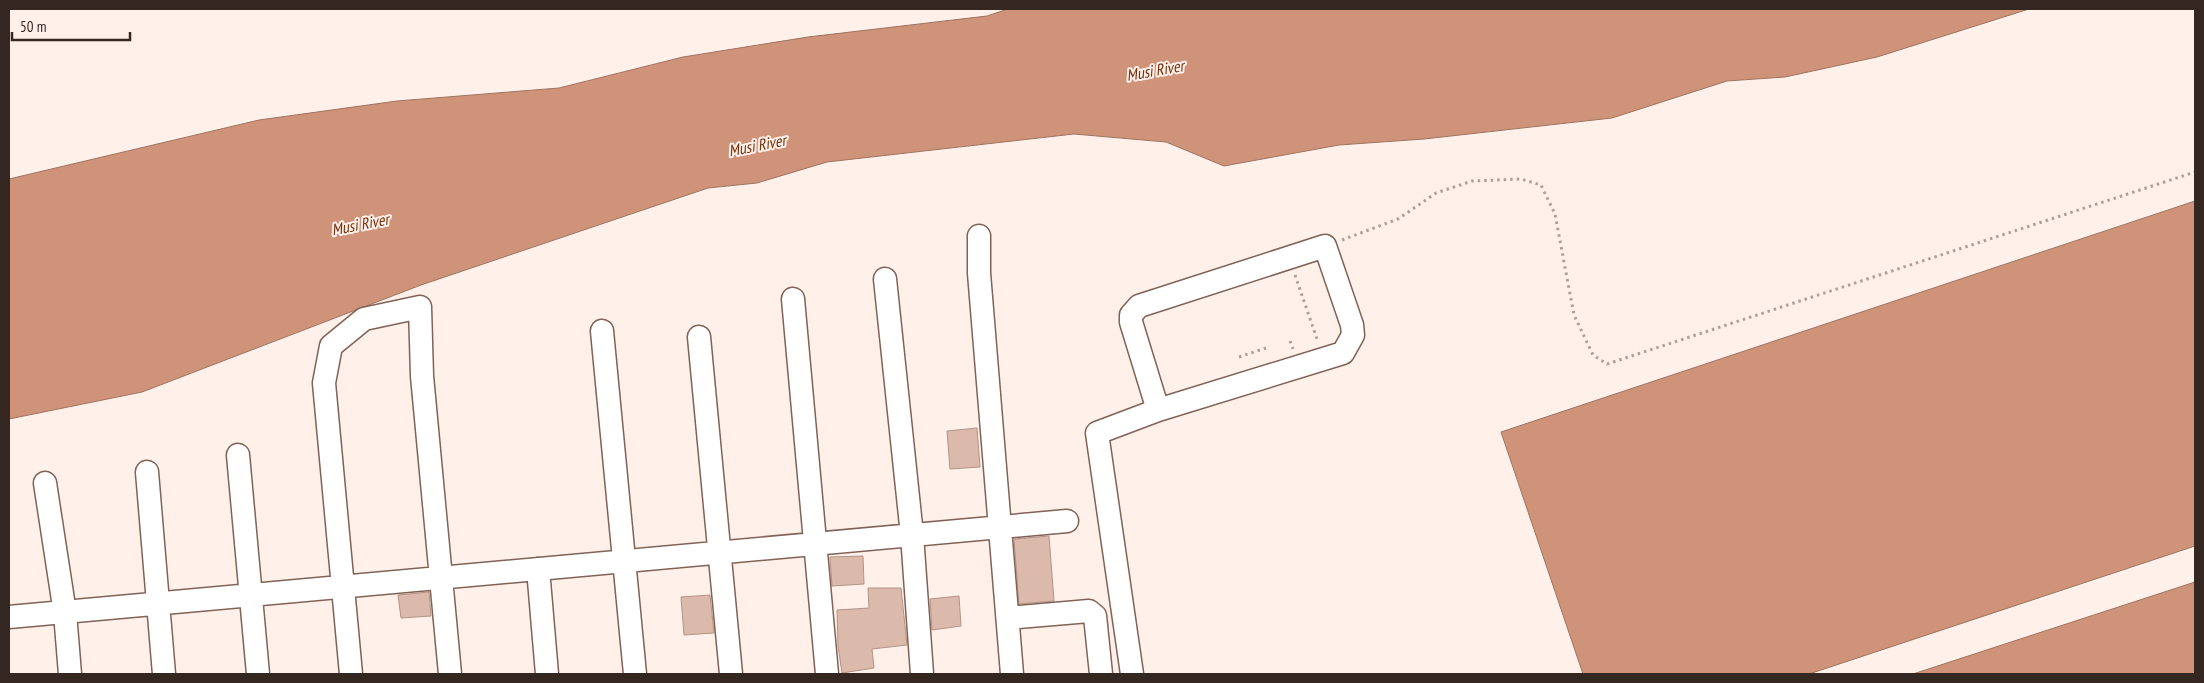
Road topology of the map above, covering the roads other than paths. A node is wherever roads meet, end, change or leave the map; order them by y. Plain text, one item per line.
1 (979, 236) dead end
2 (885, 278) dead end
3 (793, 300) dead end
4 (602, 331) dead end
5 (700, 337) dead end
6 (1158, 410) junction
7 (238, 455) dead end
8 (147, 472) dead end
9 (45, 483) dead end
10 (1067, 522) dead end
11 (1001, 528) junction
12 (912, 535) junction
13 (815, 544) junction
14 (720, 552) junction
15 (624, 561) junction
16 (538, 569) junction
17 (441, 577) junction
18 (343, 586) junction
19 (252, 595) junction
20 (158, 602) junction
21 (65, 613) junction
22 (9, 617) edge
23 (1008, 618) junction
24 (70, 674) edge
25 (164, 674) edge
26 (258, 674) edge
27 (351, 674) edge
28 (450, 674) edge
29 (547, 674) edge
30 (635, 674) edge
31 (731, 674) edge
32 (827, 674) edge
33 (922, 674) edge
34 (1012, 674) edge
35 (1101, 674) edge
36 (1132, 674) edge

1 - 11 street
2 - 12 street
3 - 13 street
4 - 15 street
5 - 14 street
6 - 6 street
6 - 36 street
7 - 19 street
8 - 20 street
9 - 21 street
10 - 11 street
11 - 12 street
11 - 23 street
12 - 13 street
12 - 33 street
13 - 14 street
13 - 32 street
14 - 15 street
14 - 31 street
15 - 16 street
15 - 30 street
16 - 17 street
16 - 29 street
17 - 18 street
17 - 18 street
17 - 28 street
18 - 19 street
18 - 27 street
19 - 20 street
19 - 26 street
20 - 21 street
20 - 25 street
21 - 22 street
21 - 24 street
23 - 34 street
23 - 35 street

